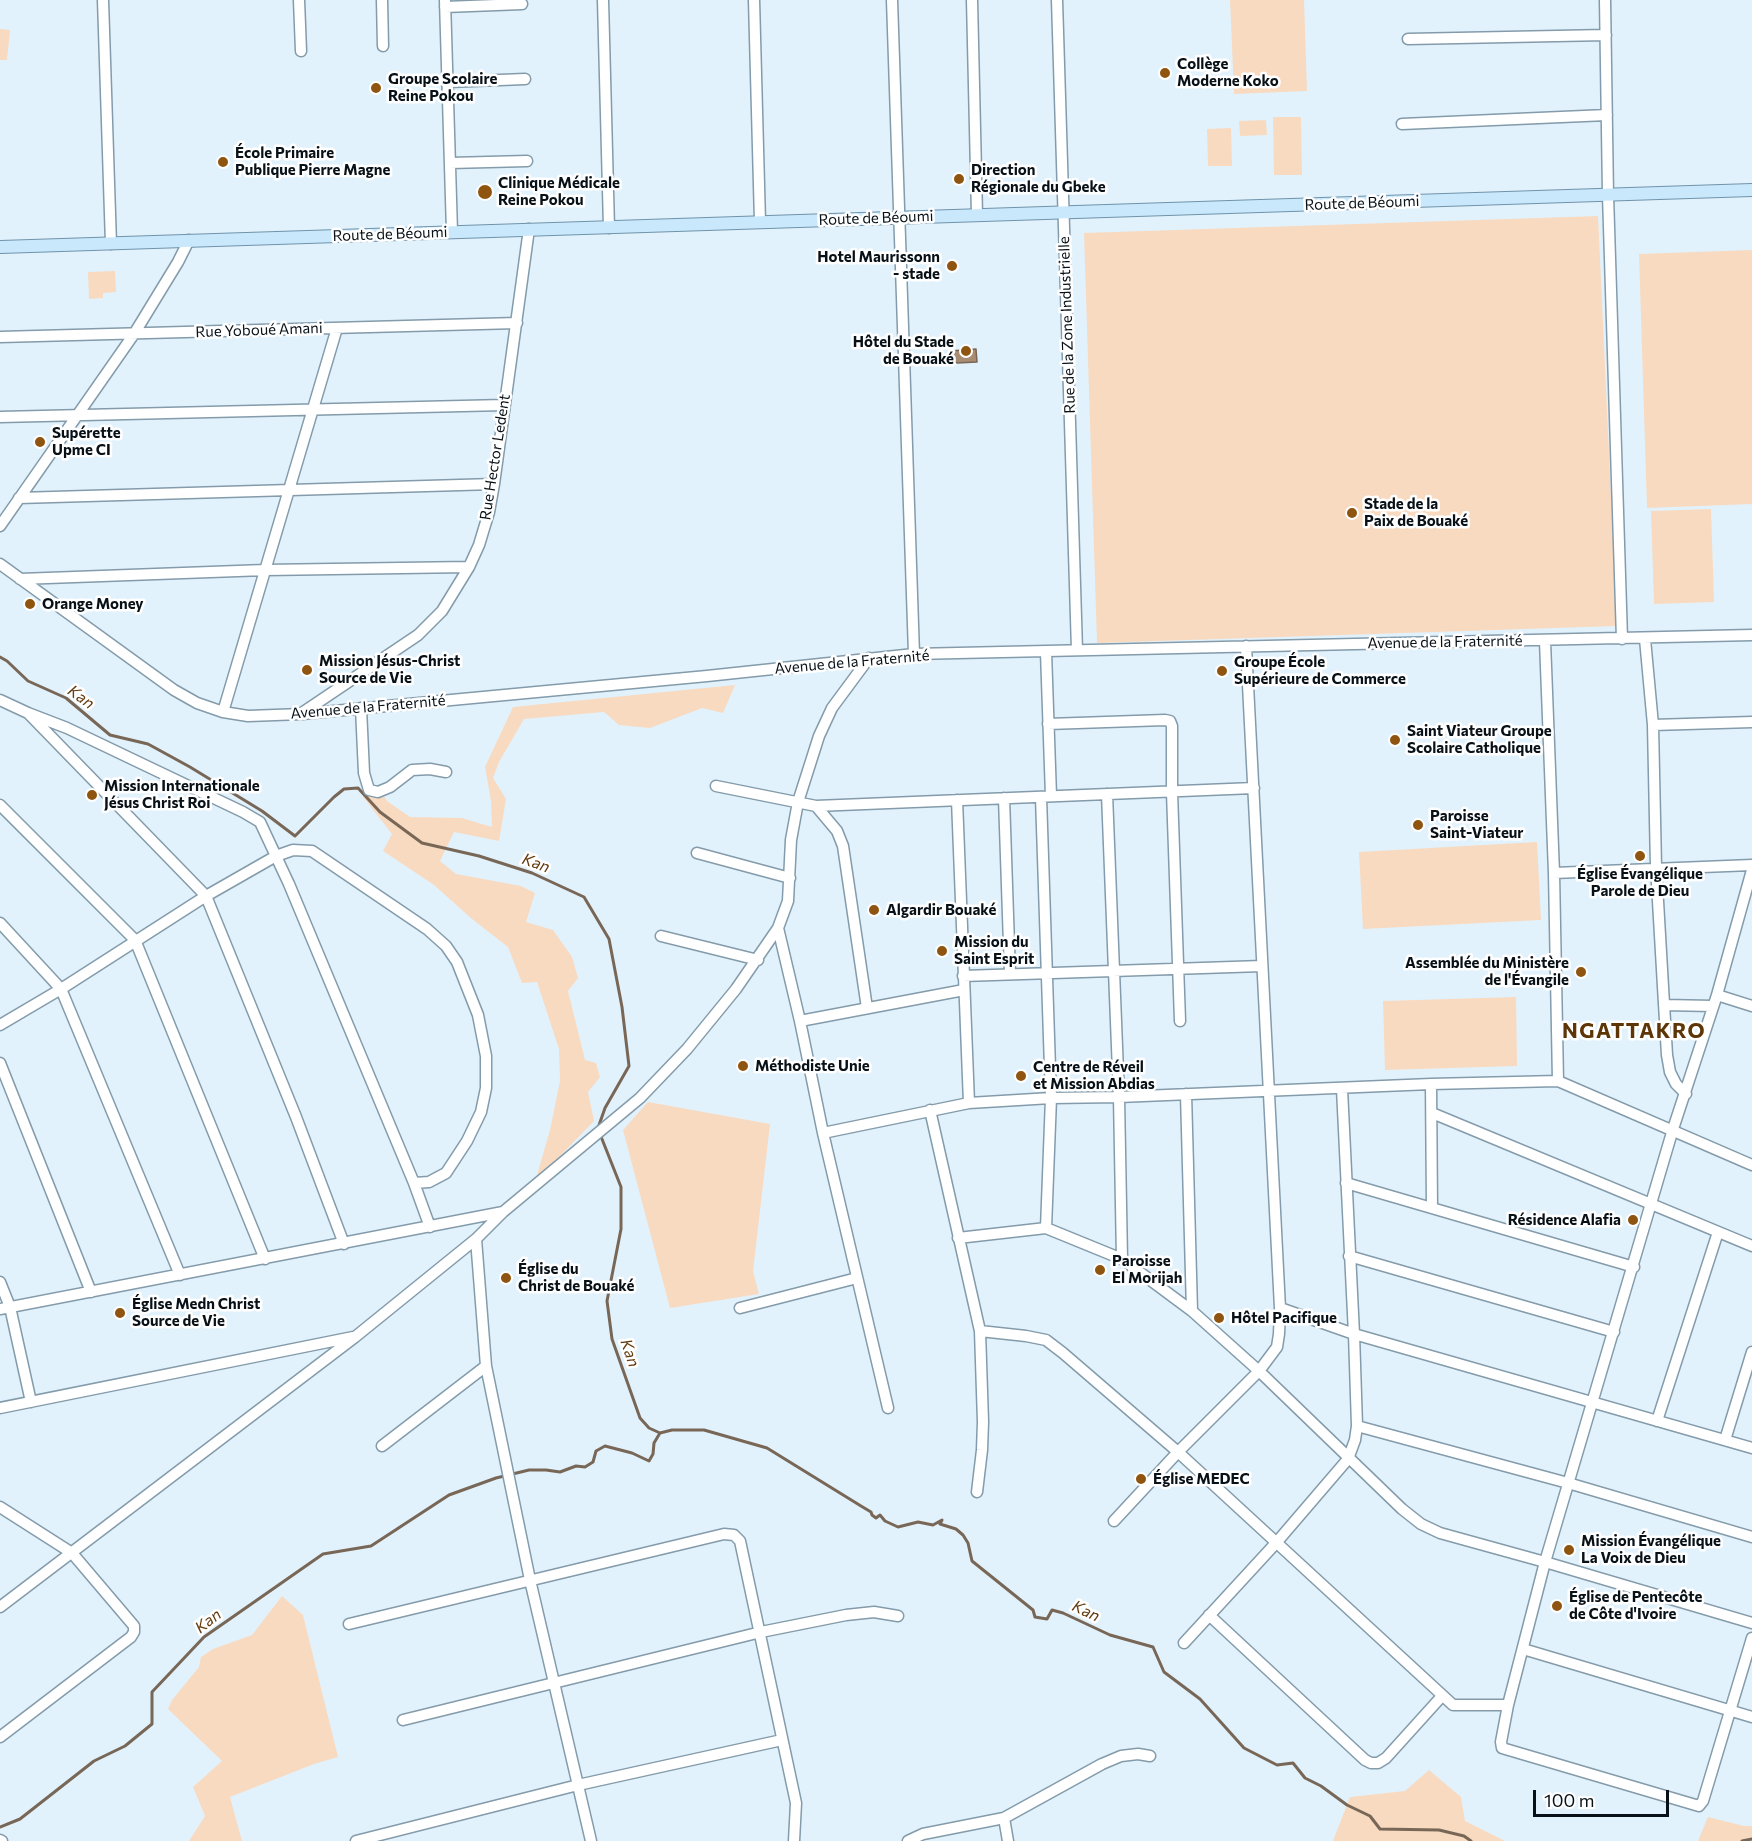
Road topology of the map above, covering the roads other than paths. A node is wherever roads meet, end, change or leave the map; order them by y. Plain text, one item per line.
1 (103, 0) edge
2 (299, 0) edge
3 (382, 0) edge
4 (603, 0) edge
5 (754, 0) edge
6 (892, 0) edge
7 (972, 0) edge
8 (1057, 0) edge
9 (1605, 0) edge
10 (445, 3) edge
11 (522, 4) dead end
12 (1606, 35) junction
13 (1408, 39) dead end
14 (383, 46) dead end
15 (301, 51) dead end
16 (525, 79) dead end
17 (448, 82) junction
18 (1607, 115) junction
19 (1402, 124) dead end
20 (527, 161) dead end
21 (450, 163) junction
22 (1752, 190) edge
23 (1608, 195) junction
24 (1064, 212) junction
25 (977, 215) junction
26 (898, 218) junction
27 (760, 222) junction
28 (609, 228) junction
29 (529, 229) junction
30 (452, 232) junction
31 (189, 240) junction
32 (111, 244) junction
33 (0, 247) edge
34 (517, 323) junction
35 (337, 327) junction
36 (134, 334) junction
37 (0, 337) edge
38 (504, 405) junction
39 (314, 410) junction
40 (76, 415) junction
41 (0, 417) edge
42 (494, 484) junction
43 (289, 491) junction
44 (19, 498) junction
45 (0, 526) edge
46 (0, 564) edge
47 (469, 567) junction
48 (265, 570) junction
49 (20, 579) junction
50 (1752, 635) edge
51 (1622, 639) junction
52 (1645, 639) junction
53 (1545, 641) junction
54 (1245, 646) junction
55 (1077, 650) junction
56 (1046, 652) junction
57 (914, 654) junction
58 (869, 658) junction
59 (2, 705) edge
60 (361, 708) junction
61 (223, 712) junction
62 (28, 713) junction
63 (302, 714) junction
64 (1752, 722) edge
65 (1048, 724) junction
66 (1653, 725) junction
67 (446, 772) dead end
68 (716, 786) dead end
69 (1254, 788) junction
70 (1172, 792) junction
71 (1107, 794) junction
72 (1046, 796) junction
73 (1004, 798) junction
74 (957, 800) junction
75 (798, 802) junction
76 (0, 805) edge
77 (816, 806) junction
78 (697, 853) dead end
79 (276, 856) junction
80 (1752, 865) edge
81 (1656, 867) junction
82 (1752, 870) edge
83 (1554, 873) junction
84 (790, 878) junction
85 (206, 896) junction
86 (0, 923) edge
87 (778, 928) junction
88 (661, 936) dead end
89 (135, 940) junction
90 (758, 960) junction
91 (1262, 966) junction
92 (1177, 969) junction
93 (1114, 970) junction
94 (1047, 973) junction
95 (1010, 974) junction
96 (963, 976) junction
97 (61, 989) junction
98 (964, 990) junction
99 (1717, 995) junction
100 (1664, 1005) junction
101 (1713, 1006) junction
102 (1752, 1006) edge
103 (867, 1008) junction
104 (800, 1021) junction
105 (1180, 1021) dead end
106 (0, 1025) edge
107 (0, 1062) edge
108 (1558, 1081) junction
109 (1431, 1084) junction
110 (1342, 1089) junction
111 (1269, 1091) junction
112 (1186, 1094) junction
113 (1686, 1094) junction
114 (1119, 1097) junction
115 (1051, 1098) junction
116 (969, 1103) junction
117 (930, 1110) junction
118 (1432, 1113) junction
119 (1674, 1129) junction
120 (823, 1134) junction
121 (1752, 1164) edge
122 (414, 1183) junction
123 (1346, 1183) junction
124 (1652, 1203) junction
125 (1432, 1208) junction
126 (503, 1212) junction
127 (430, 1227) junction
128 (1046, 1228) junction
129 (1718, 1232) junction
130 (958, 1238) junction
131 (476, 1239) junction
132 (344, 1244) junction
133 (1752, 1246) edge
134 (1349, 1256) junction
135 (265, 1259) junction
136 (1122, 1260) junction
137 (1634, 1267) junction
138 (180, 1275) junction
139 (857, 1278) junction
140 (0, 1282) edge
141 (92, 1292) junction
142 (5, 1308) edge
143 (740, 1308) dead end
144 (1280, 1308) junction
145 (1192, 1311) junction
146 (980, 1331) junction
147 (1614, 1332) junction
148 (1354, 1334) junction
149 (355, 1337) junction
150 (1752, 1352) edge
151 (486, 1366) junction
152 (1259, 1371) junction
153 (1593, 1401) junction
154 (31, 1402) junction
155 (0, 1408) edge
156 (888, 1408) dead end
157 (1657, 1420) junction
158 (1357, 1425) junction
159 (1725, 1440) junction
160 (382, 1446) dead end
161 (1752, 1448) edge
162 (1178, 1452) junction
163 (1348, 1459) junction
164 (1569, 1483) junction
165 (977, 1492) dead end
166 (0, 1507) edge
167 (1114, 1521) dead end
168 (1752, 1538) edge
169 (1276, 1543) junction
170 (72, 1553) junction
171 (1545, 1562) junction
172 (530, 1580) junction
173 (0, 1607) edge
174 (1209, 1615) junction
175 (898, 1616) dead end
176 (1752, 1623) edge
177 (349, 1624) dead end
178 (761, 1632) junction
179 (1752, 1638) edge
180 (1184, 1643) dead end
181 (1523, 1649) junction
182 (554, 1684) junction
183 (1442, 1696) junction
184 (1508, 1705) junction
185 (1730, 1710) junction
186 (1752, 1717) edge
187 (403, 1720) dead end
188 (0, 1737) edge
189 (782, 1740) junction
190 (1150, 1756) dead end
191 (578, 1785) junction
192 (1004, 1818) junction
193 (373, 1839) edge
194 (356, 1841) edge
195 (591, 1841) edge
196 (794, 1841) edge
197 (908, 1841) edge
198 (1008, 1841) edge

1 - 32 street
2 - 15 street
3 - 14 street
4 - 28 street
5 - 27 street
6 - 26 street
7 - 25 street
8 - 24 street, Rue de la Zone Industrielle
9 - 12 street
10 - 11 street
10 - 17 street
12 - 13 street
12 - 18 street
16 - 17 street
17 - 21 street
18 - 19 street
18 - 23 street
20 - 21 street
21 - 30 street
22 - 23 main road, Route de Béoumi
23 - 24 main road, Route de Béoumi
23 - 51 street
24 - 25 main road, Route de Béoumi
24 - 55 street, Rue de la Zone Industrielle
25 - 26 main road, Route de Béoumi
26 - 27 main road, Route de Béoumi
26 - 57 street
27 - 28 main road, Route de Béoumi
28 - 29 main road, Route de Béoumi
29 - 30 main road, Route de Béoumi
29 - 34 street, Rue Hector Ledent
30 - 31 main road, Route de Béoumi
31 - 32 main road, Route de Béoumi
31 - 36 street
32 - 33 main road, Route de Béoumi
34 - 35 street, Rue Yoboué Amani
34 - 38 street, Rue Hector Ledent
35 - 36 street, Rue Yoboué Amani
35 - 39 street
36 - 37 street, Rue Yoboué Amani
36 - 40 street
38 - 39 street
38 - 42 street, Rue Hector Ledent
39 - 40 street
39 - 43 street
40 - 41 street
40 - 44 street
42 - 43 street
42 - 47 street, Rue Hector Ledent
43 - 44 street
43 - 48 street
44 - 45 street
46 - 49 street, Avenue de la Fraternité
47 - 48 street
47 - 63 street, Rue Hector Ledent
48 - 49 street
48 - 61 street
49 - 61 street, Avenue de la Fraternité
50 - 52 street, Avenue de la Fraternité
51 - 52 street, Avenue de la Fraternité
51 - 53 street, Avenue de la Fraternité
52 - 66 street
53 - 54 street, Avenue de la Fraternité
53 - 83 street
54 - 55 street, Avenue de la Fraternité
54 - 69 street
55 - 56 street, Avenue de la Fraternité
56 - 57 street, Avenue de la Fraternité
56 - 65 street
57 - 58 street, Avenue de la Fraternité
58 - 60 street, Avenue de la Fraternité
58 - 75 street
59 - 62 street
60 - 63 street, Avenue de la Fraternité
60 - 67 street
61 - 63 street, Avenue de la Fraternité
62 - 79 street
62 - 85 street
64 - 66 street
65 - 70 street
65 - 72 street
66 - 81 street
68 - 75 street
69 - 70 street
69 - 91 street
70 - 71 street
70 - 92 street
71 - 72 street
71 - 93 street
72 - 73 street
72 - 94 street
73 - 74 street
73 - 95 street
74 - 77 street
74 - 96 street
75 - 77 street
75 - 84 street
76 - 89 street
77 - 103 street
78 - 84 street
79 - 85 street
79 - 122 street
79 - 122 street
80 - 81 street
81 - 83 street
81 - 100 street
82 - 99 street
83 - 108 street
84 - 87 street
85 - 89 street
85 - 132 street
86 - 97 street
87 - 90 street
87 - 104 street
88 - 90 street
89 - 97 street
89 - 135 street
90 - 126 street
91 - 92 street
91 - 111 street
92 - 93 street
92 - 105 street
93 - 94 street
93 - 114 street
94 - 95 street
94 - 115 street
95 - 96 street
96 - 98 street
97 - 106 street
97 - 138 street
98 - 103 street
98 - 116 street
99 - 101 street
99 - 102 street
100 - 101 street
100 - 113 street
101 - 113 street
103 - 104 street
104 - 120 street
107 - 141 street
108 - 109 street
108 - 119 street
109 - 110 street
109 - 118 street
110 - 111 street
110 - 123 street
111 - 112 street
111 - 144 street
112 - 114 street
112 - 145 street
113 - 119 street
114 - 115 street
114 - 136 street
115 - 116 street
115 - 128 street
116 - 117 street
117 - 120 street
117 - 130 street
118 - 124 street
118 - 125 street
119 - 121 street
119 - 124 street
120 - 139 street
122 - 127 street
123 - 125 street
123 - 134 street
124 - 129 street
124 - 137 street
125 - 137 street
126 - 127 street
126 - 131 street
127 - 132 street
128 - 130 street
128 - 136 street
129 - 133 street
129 - 157 street
130 - 146 street
131 - 149 street
131 - 151 street
132 - 135 street
134 - 147 street
134 - 148 street
135 - 138 street
136 - 145 street
137 - 147 street
138 - 141 street
139 - 143 street
139 - 156 street
140 - 142 street
141 - 142 street
142 - 154 street
144 - 148 street
144 - 152 street
145 - 152 street
146 - 162 street
146 - 165 street
147 - 153 street
148 - 153 street
148 - 158 street
149 - 154 street
149 - 170 street
150 - 159 street
151 - 160 street
151 - 172 street
152 - 162 street
152 - 163 street
153 - 157 street
153 - 164 street
154 - 155 street
157 - 159 street
158 - 163 street
158 - 164 street
159 - 161 street
162 - 167 street
162 - 169 street
163 - 169 street
163 - 171 street
164 - 168 street
164 - 171 street
166 - 170 street
169 - 174 street
169 - 183 street
170 - 173 street
170 - 188 street
171 - 176 street
171 - 181 street
172 - 177 street
172 - 178 street
172 - 182 street
174 - 180 street
174 - 183 street
175 - 178 street
178 - 182 street
178 - 189 street
179 - 185 street
181 - 184 street
181 - 185 street
182 - 187 street
182 - 191 street
183 - 184 street
184 - 185 street
185 - 186 street
189 - 191 street
189 - 196 street
190 - 192 street
191 - 193 street
191 - 195 street
192 - 197 street
192 - 198 street
193 - 194 street

